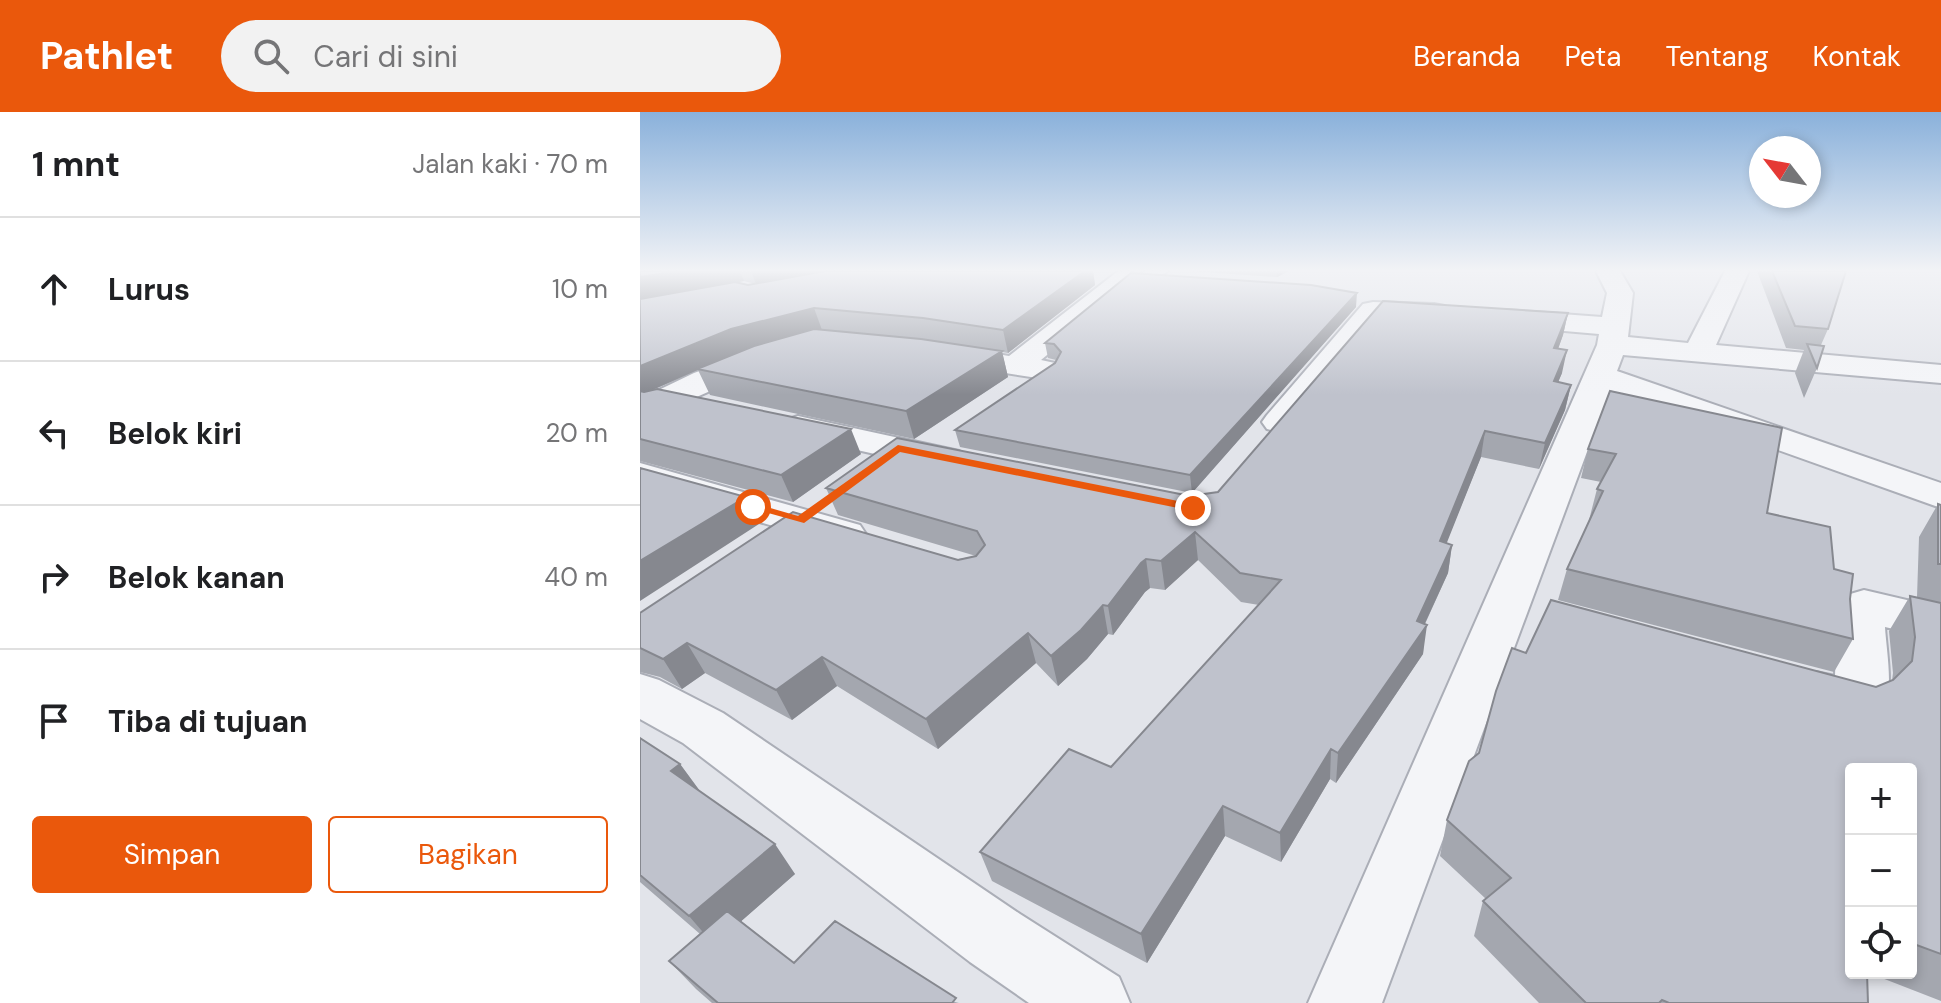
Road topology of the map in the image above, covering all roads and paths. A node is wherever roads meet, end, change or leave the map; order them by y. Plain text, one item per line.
1 (1089, 313) edge
2 (1371, 313) edge
3 (1423, 313) edge
4 (1616, 313) edge
5 (1717, 313) edge
6 (1609, 349) junction
7 (782, 351) edge
8 (915, 351) edge
9 (1698, 352) junction
10 (1941, 374) edge
11 (653, 406) edge
12 (712, 409) edge
13 (759, 419) edge
14 (952, 435) edge
15 (1262, 442) edge
16 (909, 452) junction
17 (981, 466) edge
18 (640, 475) edge
19 (1941, 496) edge
20 (800, 520) junction
21 (763, 545) edge
22 (885, 545) edge
23 (1941, 624) edge
24 (1773, 680) edge
25 (640, 694) edge
26 (1348, 1002) edge
27 (1093, 1003) edge

1 - 8 street
2 - 15 street
3 - 6 street
4 - 6 street
5 - 9 street
6 - 9 street
6 - 19 street
6 - 26 street
7 - 11 street
9 - 10 street
11 - 12 street
13 - 16 street
14 - 16 street
16 - 17 street
16 - 20 street
18 - 20 street
20 - 21 street
20 - 22 street
23 - 24 street
25 - 27 street

